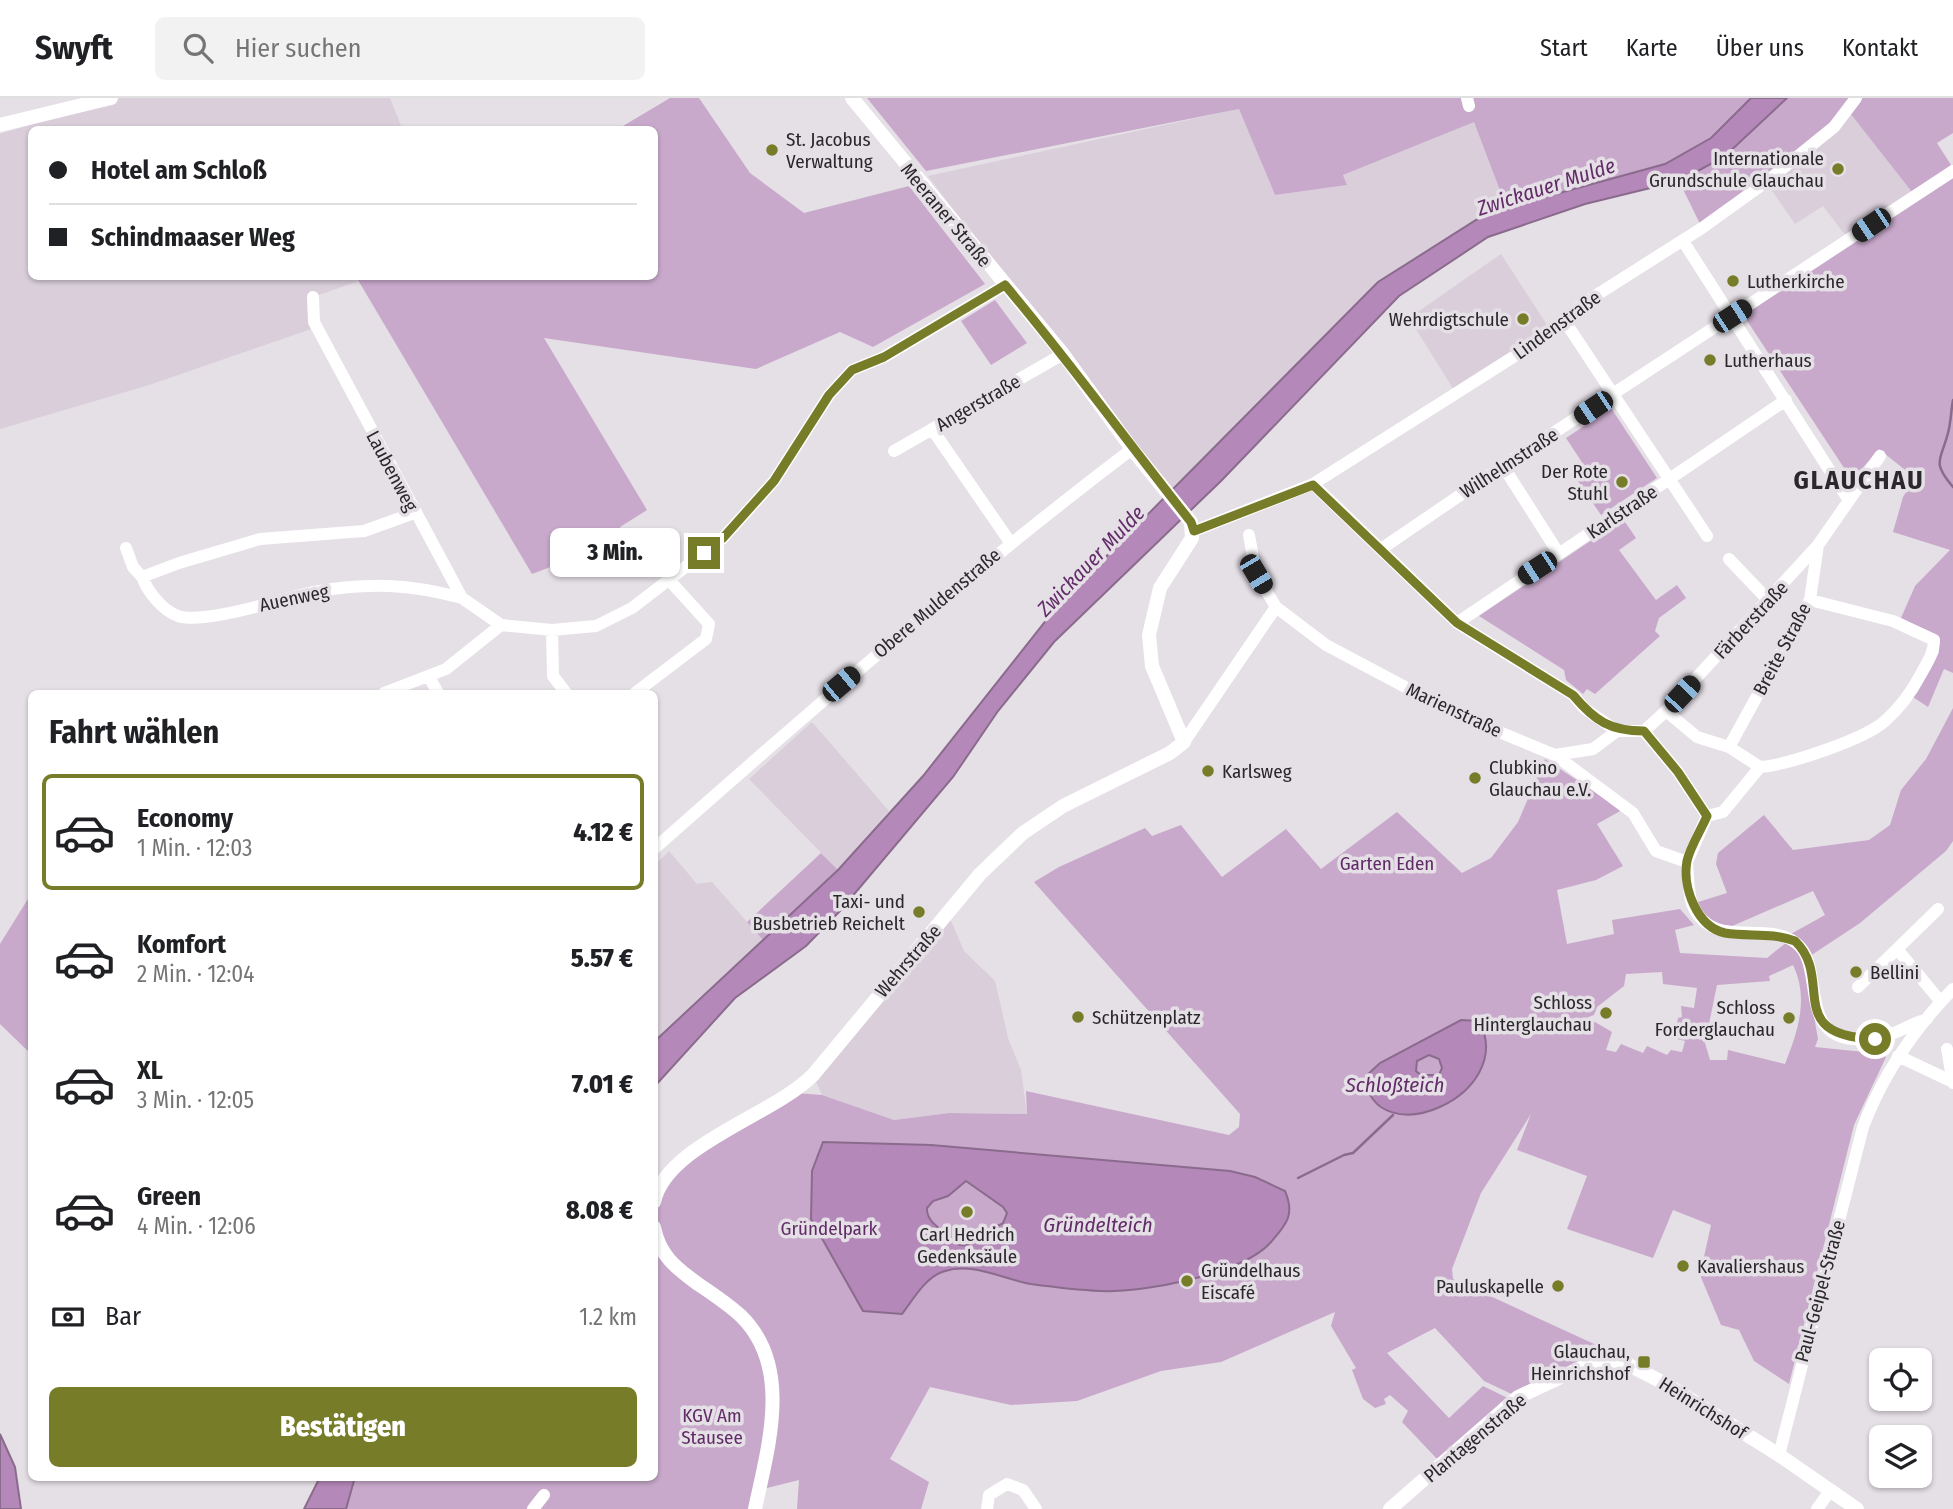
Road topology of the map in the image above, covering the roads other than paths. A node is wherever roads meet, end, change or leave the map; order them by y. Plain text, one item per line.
1 (111, 98) edge
2 (852, 98) edge
3 (1856, 98) edge
4 (0, 125) edge
5 (1953, 171) edge
6 (1683, 241) junction
7 (1005, 285) junction
8 (313, 297) dead end
9 (1732, 316) junction
10 (1564, 320) junction
11 (1063, 354) junction
12 (1614, 394) junction
13 (1786, 400) junction
14 (932, 429) junction
15 (1132, 449) junction
16 (894, 452) dead end
17 (1880, 456) dead end
18 (1503, 466) junction
19 (1670, 481) junction
20 (1313, 485) junction
21 (1848, 499) junction
22 (414, 513) junction
23 (1192, 527) junction
24 (1249, 535) dead end
25 (1707, 536) dead end
26 (1010, 542) junction
27 (1818, 545) junction
28 (126, 548) dead end
29 (1381, 550) junction
30 (1559, 554) junction
31 (1730, 559) dead end
32 (142, 577) junction
33 (670, 581) junction
34 (462, 598) junction
35 (1810, 600) junction
36 (1769, 601) junction
37 (1276, 607) junction
38 (1457, 623) junction
39 (501, 625) junction
40 (552, 630) junction
41 (429, 677) junction
42 (392, 690) edge
43 (436, 690) edge
44 (564, 690) edge
45 (639, 690) edge
46 (1666, 711) junction
47 (1617, 730) junction
48 (1644, 731) junction
49 (1184, 742) junction
50 (1729, 747) junction
51 (1555, 755) junction
52 (1760, 767) junction
53 (1707, 816) junction
54 (658, 845) edge
55 (1687, 862) junction
56 (1938, 909) dead end
57 (1896, 950) junction
58 (1858, 987) dead end
59 (1953, 989) edge
60 (1941, 1002) junction
61 (1927, 1019) junction
62 (1947, 1049) dead end
63 (1898, 1056) junction
64 (1953, 1082) edge
65 (658, 1192) edge
66 (658, 1240) edge
67 (1565, 1375) joint
68 (1779, 1455) junction
69 (1830, 1491) junction
70 (544, 1495) dead end
71 (1395, 1508) edge
72 (533, 1509) edge
73 (755, 1509) edge
74 (988, 1509) edge
75 (1036, 1509) edge
76 (1817, 1509) edge
77 (1857, 1509) edge

1 - 4 street
2 - 7 street, Meeraner Straße
3 - 6 street, Lindenstraße
5 - 9 street, Wilhelmstraße
6 - 9 street
6 - 10 street, Lindenstraße
7 - 11 street, Meeraner Straße
7 - 33 street
8 - 22 street, Laubenweg
9 - 12 street, Wilhelmstraße
9 - 13 street
10 - 12 street
10 - 20 street, Lindenstraße
11 - 14 street, Angerstraße
11 - 15 street, Meeraner Straße
12 - 18 street, Wilhelmstraße
12 - 19 street
13 - 19 street, Karlstraße
13 - 21 street
14 - 16 street, Angerstraße
14 - 26 street
15 - 23 street, Meeraner Straße
15 - 26 street, Obere Muldenstraße
17 - 21 street, Färberstraße
18 - 29 street, Wilhelmstraße
18 - 30 street
19 - 25 street
19 - 30 street, Karlstraße
20 - 23 street, Lindenstraße
20 - 29 street
21 - 27 street, Färberstraße
22 - 32 street
22 - 34 street, Laubenweg
23 - 49 street
24 - 37 street, Marienstraße
26 - 54 street, Obere Muldenstraße
27 - 35 street, Breite Straße
27 - 36 street, Färberstraße
28 - 32 street, Auenweg
29 - 38 street
30 - 38 street, Karlstraße
31 - 36 street
32 - 34 street, Auenweg
33 - 40 street
33 - 45 street
34 - 39 street, Laubenweg
35 - 50 street, Breite Straße
35 - 52 street
36 - 46 street, Färberstraße
37 - 49 street, Wehrstraße
37 - 51 street, Marienstraße
38 - 47 street
39 - 40 street
39 - 41 street
40 - 44 street
41 - 42 street
41 - 43 street
46 - 48 street, Färberstraße
46 - 50 street
47 - 48 street
47 - 51 street
48 - 53 street
49 - 65 street, Wehrstraße
50 - 52 street
51 - 55 street, Marienstraße
52 - 53 street
53 - 55 street
55 - 61 street
56 - 57 street
57 - 58 street
57 - 60 street
59 - 60 street, Paul-Geipel-Straße
60 - 61 street, Paul-Geipel-Straße
61 - 63 street, Paul-Geipel-Straße
62 - 64 street
63 - 64 street
63 - 68 street, Paul-Geipel-Straße
66 - 73 street
67 - 68 street, Heinrichshof
67 - 71 street, Plantagenstraße
68 - 69 street, Heinrichshof
69 - 76 street
69 - 77 street, Heinrichshof
70 - 72 street
74 - 75 street

